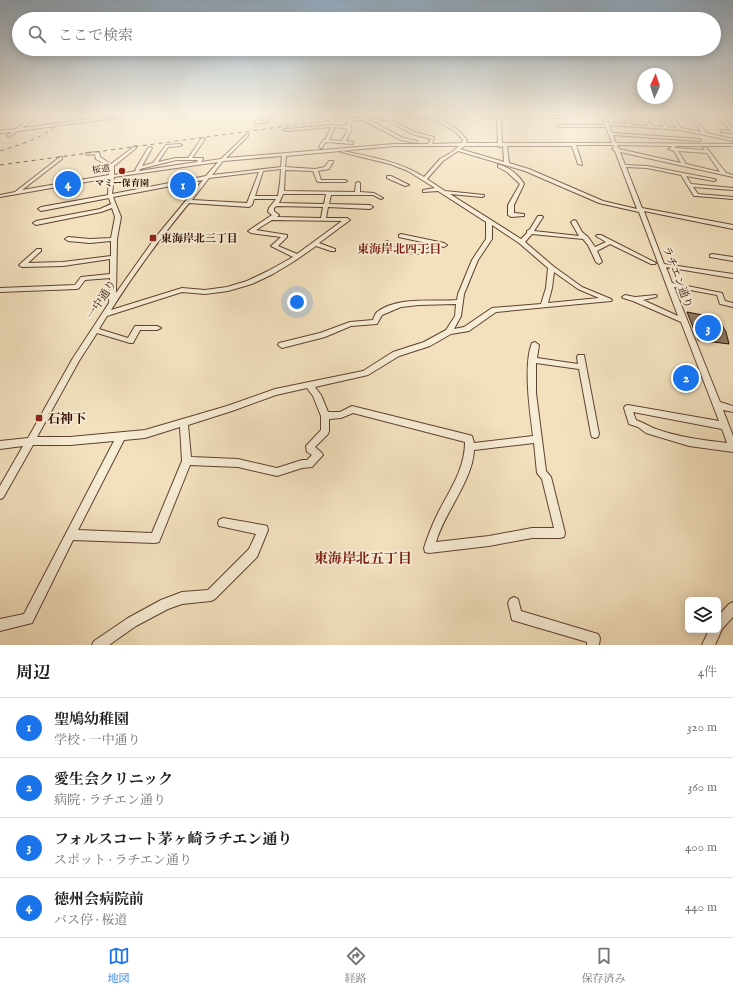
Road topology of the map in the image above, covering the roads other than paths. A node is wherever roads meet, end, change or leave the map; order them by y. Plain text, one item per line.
1 (200, 144) edge
2 (233, 144) edge
3 (237, 144) edge
4 (244, 144) tunnel mouth
5 (322, 144) edge
6 (462, 144) edge
7 (616, 144) edge
8 (669, 144) edge
9 (672, 144) edge
10 (675, 144) edge
11 (180, 145) dead end
12 (414, 145) joint
13 (428, 145) joint
14 (574, 145) junction
15 (643, 145) junction
16 (703, 145) junction
17 (733, 145) edge
18 (502, 146) junction
19 (135, 147) dead end
20 (321, 147) dead end
21 (460, 147) junction
22 (617, 147) junction
23 (150, 148) dead end
24 (675, 149) junction
25 (336, 150) junction
26 (708, 152) junction
27 (638, 153) junction
28 (88, 154) dead end
29 (284, 155) junction
30 (224, 157) junction
31 (60, 158) dead end
32 (190, 158) junction
33 (332, 162) dead end
34 (497, 162) junction
35 (155, 163) junction
36 (199, 163) junction
37 (580, 164) dead end
38 (683, 164) junction
39 (507, 165) junction
40 (111, 166) junction
41 (624, 166) junction
42 (282, 168) junction
43 (327, 168) junction
44 (336, 168) dead end
45 (315, 170) junction
46 (137, 171) junction
47 (261, 172) junction
48 (724, 174) junction
49 (683, 175) junction
50 (112, 176) junction
51 (692, 176) junction
52 (733, 176) edge
53 (208, 177) junction
54 (388, 177) dead end
55 (424, 179) junction
56 (714, 180) dead end
57 (345, 181) dead end
58 (358, 183) dead end
59 (407, 185) dead end
60 (690, 185) junction
61 (733, 189) edge
62 (425, 191) dead end
63 (441, 191) junction
64 (329, 193) junction
65 (15, 194) junction
66 (110, 194) junction
67 (280, 194) junction
68 (357, 194) junction
69 (0, 196) edge
70 (482, 196) dead end
71 (252, 198) junction
72 (382, 198) dead end
73 (733, 198) edge
74 (189, 201) junction
75 (277, 204) junction
76 (114, 205) junction
77 (326, 206) junction
78 (370, 207) dead end
79 (41, 209) dead end
80 (641, 210) junction
81 (522, 215) dead end
82 (540, 217) dead end
83 (272, 218) junction
84 (323, 220) junction
85 (489, 222) junction
86 (574, 222) dead end
87 (36, 223) dead end
88 (733, 227) edge
89 (529, 232) junction
90 (401, 236) dead end
91 (599, 236) dead end
92 (586, 238) junction
93 (68, 239) dead end
94 (114, 239) junction
95 (521, 242) junction
96 (610, 242) junction
97 (387, 243) dead end
98 (434, 243) junction
99 (316, 244) junction
100 (444, 245) dead end
101 (39, 250) dead end
102 (333, 250) dead end
103 (594, 250) junction
104 (113, 256) junction
105 (296, 256) junction
106 (712, 256) dead end
107 (733, 259) edge
108 (599, 262) dead end
109 (653, 263) dead end
110 (662, 266) junction
111 (551, 267) junction
112 (112, 276) junction
113 (732, 276) edge
114 (669, 284) junction
115 (0, 290) edge
116 (654, 296) dead end
117 (625, 297) dead end
118 (634, 299) junction
119 (112, 302) junction
120 (460, 302) junction
121 (733, 305) edge
122 (544, 306) junction
123 (104, 315) junction
124 (684, 321) junction
125 (157, 328) dead end
126 (94, 330) junction
127 (449, 332) junction
128 (282, 345) dead end
129 (535, 345) dead end
130 (581, 357) dead end
131 (532, 360) junction
132 (582, 367) junction
133 (309, 385) junction
134 (716, 405) junction
135 (733, 409) edge
136 (325, 416) junction
137 (184, 423) junction
138 (725, 426) junction
139 (595, 434) dead end
140 (120, 438) junction
141 (538, 439) junction
142 (30, 441) junction
143 (0, 445) edge
144 (469, 446) junction
145 (733, 448) edge
146 (187, 460) junction
147 (0, 495) edge
148 (223, 523) dead end
149 (70, 535) junction
150 (514, 603) dead end
151 (733, 608) edge
152 (721, 622) edge
153 (0, 625) edge
154 (714, 633) edge
155 (98, 645) edge
156 (593, 645) edge
157 (708, 645) edge

1 - 32 street
2 - 30 street
3 - 30 street, 一中通り
4 - 30 street
5 - 20 street
6 - 21 street
7 - 22 street, ラチエン通り
8 - 15 street, 桜道
9 - 24 street
10 - 16 street, 桜道
11 - 35 street
12 - 13 street, 桜道
12 - 25 street, 桜道
13 - 21 street, 桜道
14 - 18 street, 桜道
14 - 22 street, 桜道
14 - 37 street
15 - 22 street, 桜道
15 - 24 street
15 - 27 street
16 - 17 street, 桜道
16 - 26 street
18 - 21 street, 桜道
18 - 39 street
19 - 40 street
21 - 34 street
21 - 55 street
22 - 27 street
22 - 41 street, ラチエン通り
23 - 46 street
24 - 26 street
24 - 38 street
25 - 29 street, 桜道
25 - 55 street
26 - 48 street
27 - 38 street
28 - 40 street
29 - 30 street, 桜道
29 - 42 street
30 - 36 street, 桜道
30 - 53 street, 一中通り
31 - 65 street
32 - 35 street
32 - 36 street
33 - 43 street
34 - 39 street
34 - 81 street
35 - 46 street
36 - 46 street, 桜道
38 - 48 street
38 - 51 street
39 - 80 street
40 - 50 street
41 - 49 street
41 - 80 street, ラチエン通り
42 - 45 street
42 - 47 street
42 - 67 street
43 - 44 street
43 - 45 street
45 - 57 street
46 - 50 street, 桜道
47 - 53 street
47 - 71 street
48 - 52 street
49 - 51 street
49 - 60 street
50 - 65 street, 桜道
50 - 66 street
51 - 56 street
53 - 66 street
53 - 74 street, 一中通り
54 - 59 street
55 - 63 street
58 - 68 street
60 - 61 street
60 - 73 street
62 - 63 street
63 - 70 street
63 - 85 street
64 - 67 street
64 - 68 street
64 - 77 street
65 - 69 street, 桜道
66 - 76 street
66 - 79 street
67 - 71 street
67 - 75 street
68 - 72 street
71 - 74 street
74 - 119 street, 一中通り
75 - 77 street
75 - 83 street
76 - 87 street
76 - 94 street
77 - 78 street
77 - 84 street
80 - 88 street
80 - 110 street, ラチエン通り
82 - 89 street
83 - 84 street
83 - 105 street
84 - 99 street
85 - 95 street
85 - 120 street
86 - 92 street
89 - 92 street
89 - 95 street
90 - 98 street
91 - 96 street
92 - 103 street
93 - 94 street
94 - 104 street
95 - 111 street
96 - 103 street
96 - 109 street
97 - 98 street
98 - 100 street
99 - 102 street
99 - 105 street
101 - 104 street
103 - 108 street
104 - 112 street
105 - 123 street
106 - 107 street
110 - 113 street
110 - 114 street, ラチエン通り
111 - 122 street
111 - 122 street
112 - 115 street
112 - 119 street
114 - 121 street
114 - 124 street, ラチエン通り
116 - 118 street
117 - 118 street
118 - 124 street
119 - 123 street, 一中通り
120 - 127 street
120 - 128 street
122 - 127 street
123 - 126 street, 一中通り
124 - 134 street, ラチエン通り
125 - 126 street
126 - 142 street, 一中通り
127 - 133 street
129 - 131 street
130 - 132 street
131 - 132 street
131 - 141 street
132 - 139 street
133 - 136 street
133 - 137 street
134 - 135 street
134 - 138 street, ラチエン通り
136 - 144 street
136 - 146 street
137 - 140 street
137 - 146 street
138 - 145 street, ラチエン通り
138 - 145 street
140 - 142 street
140 - 149 street
141 - 144 street
141 - 144 street
142 - 143 street
142 - 147 street, 一中通り
146 - 149 street
148 - 155 street
149 - 153 street
150 - 156 street
151 - 152 street
154 - 157 street

